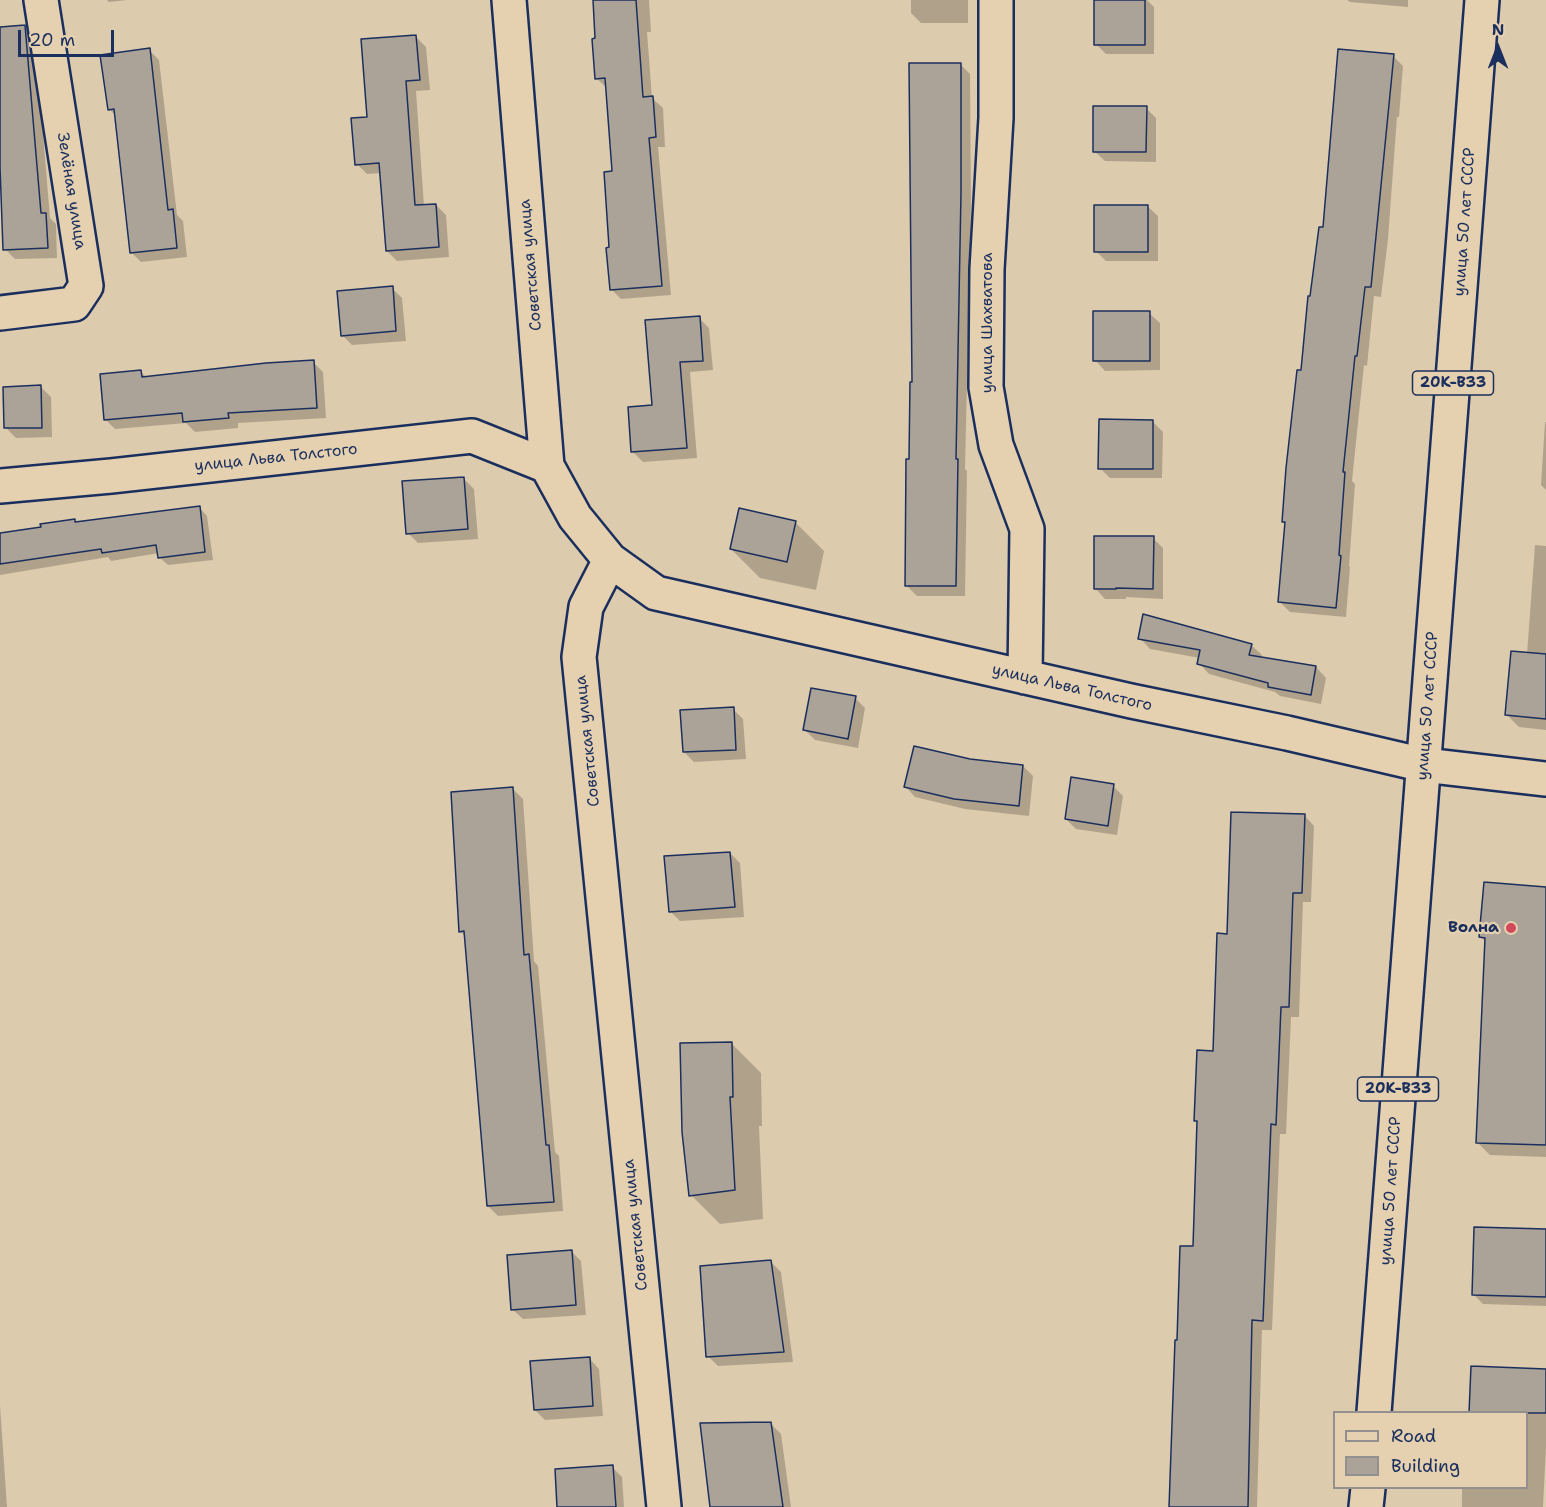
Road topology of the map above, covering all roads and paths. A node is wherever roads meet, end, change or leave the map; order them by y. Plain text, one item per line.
1 (41, 0) edge
2 (509, 0) edge
3 (996, 0) edge
4 (1482, 0) edge
5 (0, 313) edge
6 (547, 466) junction
7 (0, 486) edge
8 (610, 560) junction
9 (1025, 677) junction
10 (1424, 765) junction
11 (1546, 779) edge
12 (1374, 1411) edge
13 (1368, 1489) edge
14 (664, 1507) edge
15 (1366, 1507) edge

1 - 5 street, Зелёная улица
2 - 6 street, Советская улица
3 - 9 street, улица Шахватова
4 - 10 street, улица 50 лет СССР / 20К-В33
6 - 7 street, улица Льва Толстого
6 - 8 street, Советская улица
8 - 9 street, улица Льва Толстого
8 - 14 street, Советская улица
9 - 10 street, улица Льва Толстого
10 - 11 street, улица Льва Толстого
10 - 12 street, улица 50 лет СССР / 20К-В33
13 - 15 street

